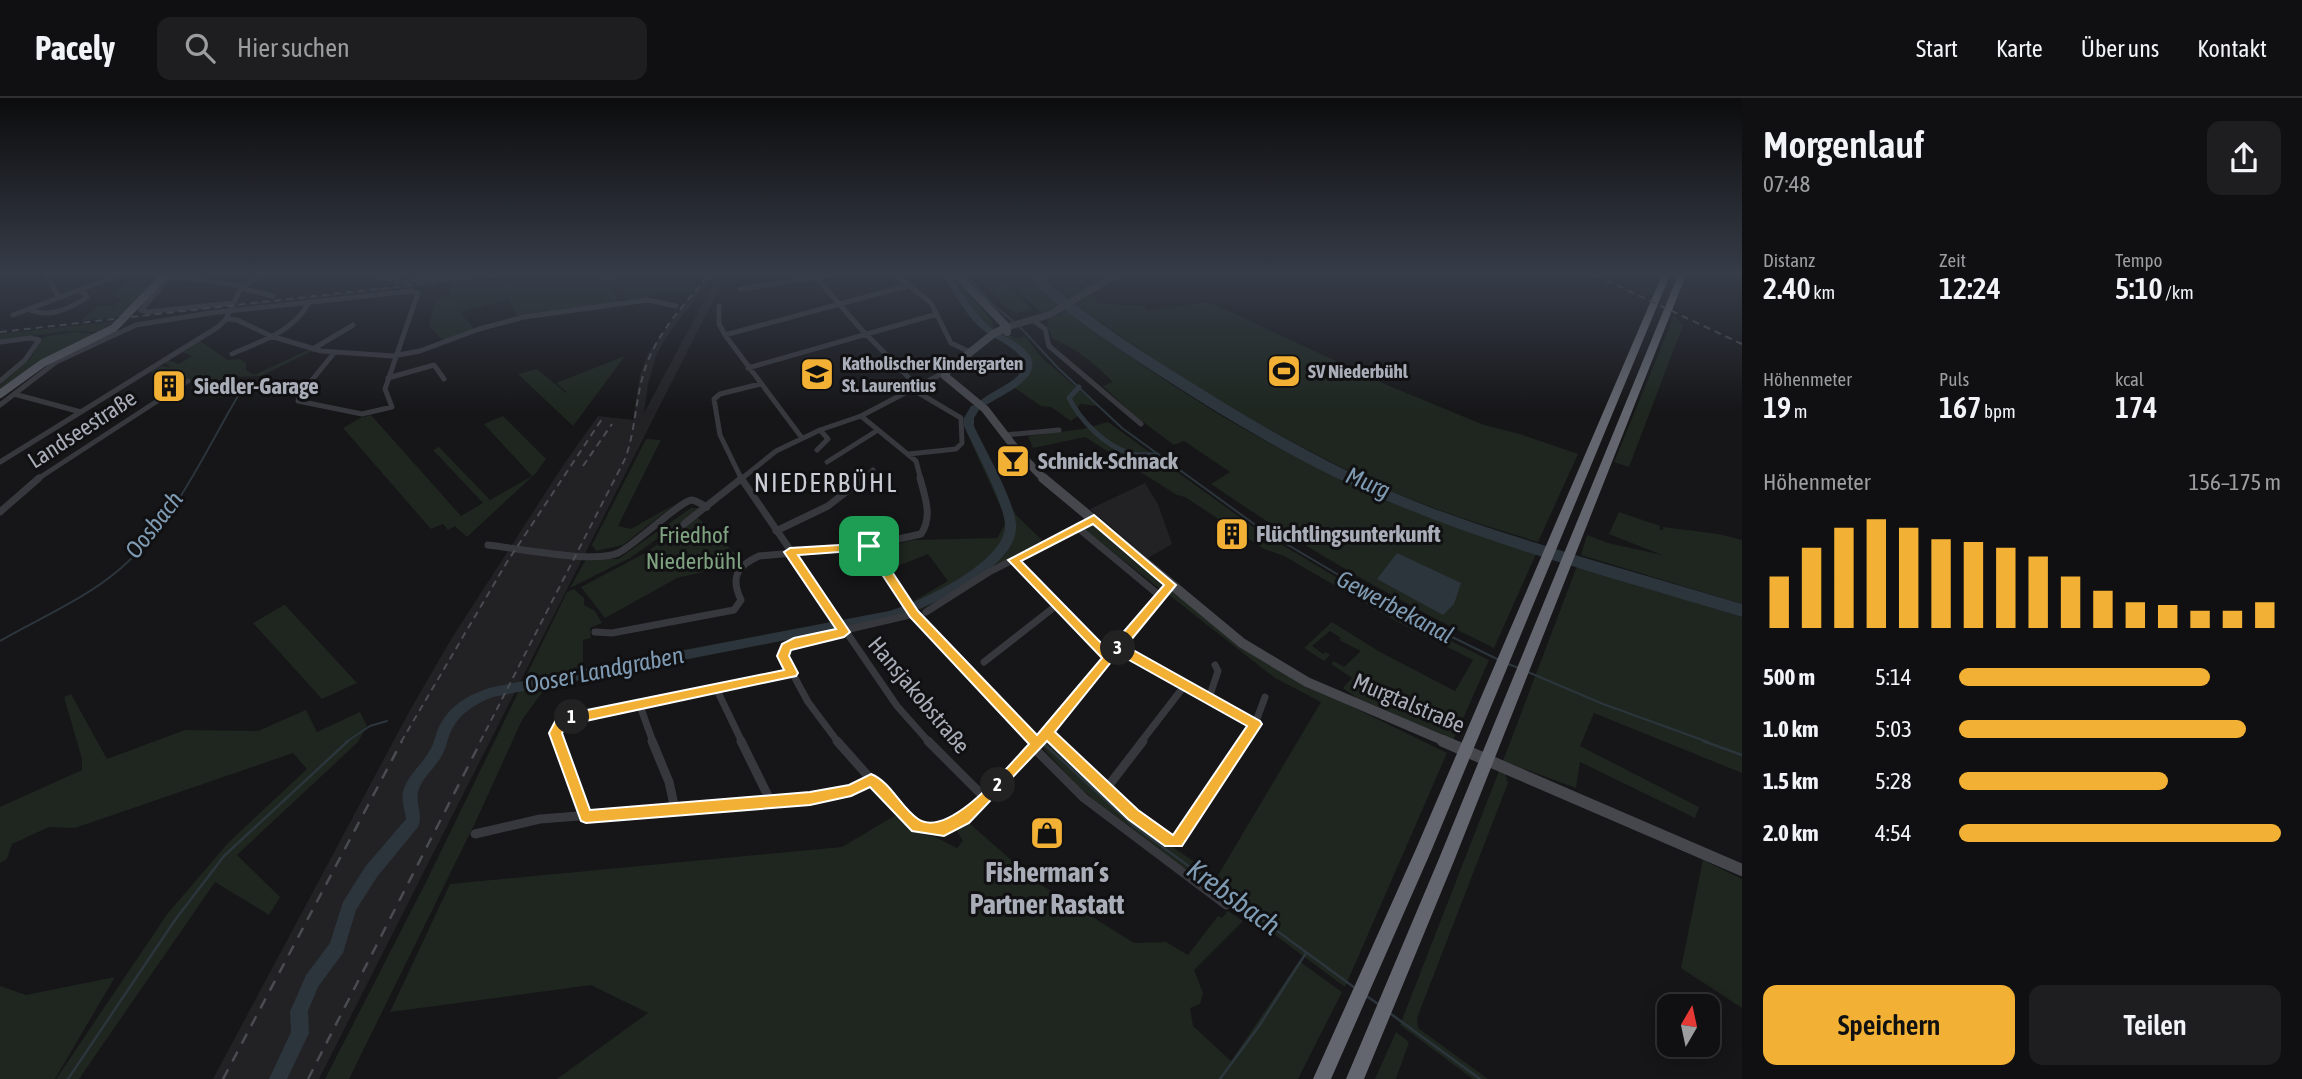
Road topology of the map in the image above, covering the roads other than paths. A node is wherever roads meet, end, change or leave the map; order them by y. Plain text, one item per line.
1 (121, 321) edge
2 (154, 321) edge
3 (223, 321) edge
4 (239, 321) edge
5 (295, 321) edge
6 (409, 321) edge
7 (510, 321) edge
8 (719, 321) edge
9 (778, 321) edge
10 (855, 321) edge
11 (913, 321) edge
12 (939, 321) edge
13 (1000, 321) edge
14 (1034, 321) joint
15 (1647, 321) edge
16 (1663, 321) edge
17 (353, 325) dead end
18 (1009, 330) junction
19 (866, 334) junction
20 (725, 335) junction
21 (271, 336) junction
22 (0, 342) edge
23 (312, 349) junction
24 (970, 352) junction
25 (334, 353) junction
26 (232, 354) dead end
27 (397, 356) junction
28 (748, 368) junction
29 (947, 371) junction
30 (388, 379) junction
31 (444, 379) dead end
32 (0, 381) edge
33 (188, 381) dead end
34 (760, 384) junction
35 (915, 388) junction
36 (0, 394) edge
37 (14, 394) junction
38 (0, 405) edge
39 (81, 412) junction
40 (861, 416) junction
41 (1141, 424) dead end
42 (820, 430) junction
43 (878, 430) junction
44 (1059, 430) dead end
45 (1005, 435) junction
46 (802, 438) junction
47 (817, 450) dead end
48 (909, 454) junction
49 (0, 462) edge
50 (827, 462) dead end
51 (873, 470) dead end
52 (741, 478) junction
53 (707, 507) junction
54 (0, 512) edge
55 (1094, 519) junction
56 (684, 524) dead end
57 (1077, 527) junction
58 (776, 531) junction
59 (488, 545) dead end
60 (869, 546) junction
61 (790, 552) junction
62 (1013, 560) junction
63 (1171, 585) junction
64 (1160, 596) junction
65 (1057, 605) junction
66 (911, 610) junction
67 (926, 612) dead end
68 (843, 631) junction
69 (596, 632) dead end
70 (1118, 647) junction
71 (1109, 657) junction
72 (984, 662) dead end
73 (1215, 665) dead end
74 (791, 673) junction
75 (1185, 685) junction
76 (716, 688) junction
77 (1265, 697) dead end
78 (1209, 698) junction
79 (639, 703) junction
80 (1255, 724) junction
81 (1040, 741) junction
82 (1469, 741) joint
83 (1461, 761) joint
84 (1483, 770) joint
85 (871, 780) junction
86 (1106, 789) junction
87 (985, 798) junction
88 (771, 802) junction
89 (675, 809) junction
90 (586, 817) junction
91 (475, 834) dead end
92 (1742, 870) edge
93 (1226, 905) dead end
94 (1389, 1000) joint
95 (1322, 1079) edge
96 (1355, 1079) edge

1 - 36 main road
2 - 37 street
3 - 39 street
4 - 21 street
5 - 21 street
6 - 27 street
7 - 27 street
8 - 20 street
9 - 20 street
10 - 19 street
11 - 19 street
12 - 24 street
13 - 18 main road
14 - 18 street
14 - 41 street
15 - 82 highway
16 - 84 highway
17 - 23 street
18 - 24 main road
19 - 28 street
19 - 35 street
20 - 28 street
21 - 23 street
21 - 26 street
22 - 32 street
23 - 25 street
24 - 29 main road
25 - 27 street
25 - 30 street
27 - 30 street
28 - 34 street
29 - 35 street
29 - 45 main road, Murgtalstraße
30 - 31 street
33 - 54 street, Landseestraße
34 - 46 street
34 - 52 street, Hansjakobstraße
35 - 40 street
35 - 48 street
37 - 38 street
37 - 39 street
39 - 49 street
40 - 42 street
40 - 43 street
42 - 46 street
42 - 47 street
43 - 48 street
43 - 50 street
44 - 45 street
45 - 55 main road, Murgtalstraße
46 - 52 street
48 - 60 street
51 - 58 street
52 - 53 street
52 - 58 street, Hansjakobstraße
53 - 56 street
53 - 59 street
55 - 57 street
55 - 63 main road, Murgtalstraße
57 - 62 street
57 - 64 street
58 - 61 street, Hansjakobstraße
60 - 61 street
60 - 66 street
61 - 68 street, Hansjakobstraße
61 - 69 street
62 - 65 street
62 - 67 street
63 - 64 street
63 - 92 main road, Murgtalstraße
64 - 70 street
65 - 71 street
65 - 72 street
66 - 68 street
66 - 81 street
68 - 74 street
68 - 87 street, Hansjakobstraße
70 - 71 street
70 - 75 street
71 - 81 street
73 - 78 street
74 - 76 street
74 - 85 street
75 - 78 street
75 - 86 street
76 - 79 street
76 - 88 street
77 - 80 street
78 - 80 street
79 - 89 street
79 - 90 street
80 - 86 street
81 - 86 street
81 - 87 street
81 - 93 street
82 - 83 highway
83 - 95 highway
84 - 94 highway
85 - 87 street
85 - 88 street
88 - 89 street
89 - 90 street
90 - 91 street
94 - 96 highway

